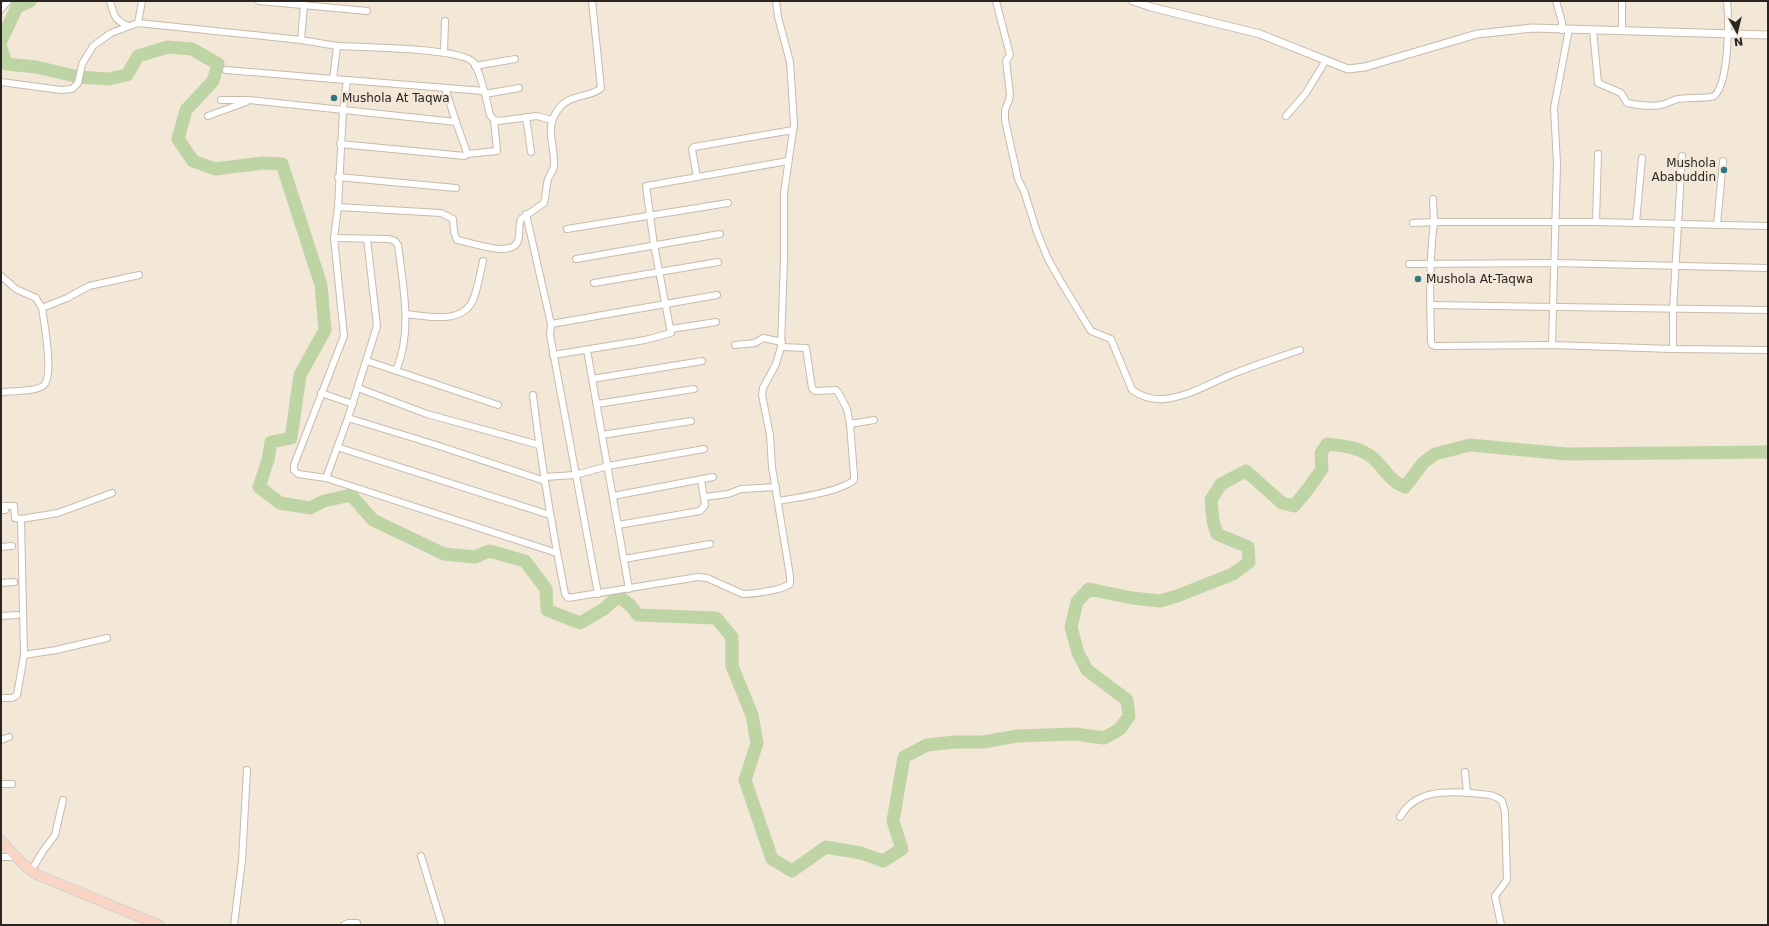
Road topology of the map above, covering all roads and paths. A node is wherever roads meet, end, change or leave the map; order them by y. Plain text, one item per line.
1 (8, 1) edge
2 (110, 1) edge
3 (142, 1) edge
4 (259, 1) edge
5 (592, 1) edge
6 (776, 1) edge
7 (996, 1) edge
8 (1133, 1) edge
9 (1556, 1) edge
10 (1622, 1) edge
11 (1727, 1) edge
12 (319, 3) edge
13 (304, 5) junction
14 (1, 9) edge
15 (367, 11) dead end
16 (445, 21) dead end
17 (138, 23) junction
18 (128, 26) junction
19 (1566, 30) junction
20 (1593, 30) junction
21 (1622, 30) junction
22 (1728, 34) junction
23 (1768, 35) edge
24 (301, 40) junction
25 (337, 46) junction
26 (444, 52) junction
27 (515, 59) dead end
28 (1326, 60) junction
29 (475, 66) junction
30 (226, 70) dead end
31 (333, 79) junction
32 (347, 80) junction
33 (1, 82) edge
34 (446, 88) junction
35 (519, 88) dead end
36 (484, 92) junction
37 (221, 100) dead end
38 (249, 100) junction
39 (343, 110) junction
40 (208, 116) dead end
41 (1286, 116) dead end
42 (526, 117) junction
43 (494, 120) junction
44 (552, 120) junction
45 (456, 122) junction
46 (793, 130) junction
47 (340, 144) junction
48 (531, 152) dead end
49 (467, 154) junction
50 (1598, 154) dead end
51 (1682, 156) dead end
52 (1642, 158) dead end
53 (788, 161) junction
54 (1723, 161) dead end
55 (338, 177) junction
56 (697, 177) junction
57 (456, 188) dead end
58 (1433, 199) dead end
59 (728, 203) dead end
60 (338, 207) junction
61 (526, 214) junction
62 (650, 215) junction
63 (1434, 222) junction
64 (1554, 222) junction
65 (1596, 222) junction
66 (1636, 223) junction
67 (1412, 224) dead end
68 (1677, 225) junction
69 (1717, 225) junction
70 (1768, 226) edge
71 (567, 229) dead end
72 (720, 234) dead end
73 (334, 238) junction
74 (367, 238) junction
75 (654, 245) junction
76 (576, 258) dead end
77 (483, 261) dead end
78 (718, 262) dead end
79 (1431, 263) junction
80 (1554, 263) junction
81 (1409, 264) dead end
82 (1675, 267) junction
83 (1768, 268) edge
84 (660, 272) junction
85 (139, 275) dead end
86 (1, 276) edge
87 (594, 282) dead end
88 (717, 295) dead end
89 (666, 304) junction
90 (1430, 305) junction
91 (1553, 306) junction
92 (42, 308) junction
93 (1673, 309) junction
94 (1768, 310) edge
95 (406, 314) junction
96 (716, 322) dead end
97 (551, 324) junction
98 (671, 328) junction
99 (736, 345) dead end
100 (782, 345) junction
101 (1552, 345) junction
102 (1673, 349) junction
103 (587, 350) junction
104 (1300, 350) dead end
105 (1768, 350) edge
106 (554, 355) junction
107 (367, 361) junction
108 (702, 361) dead end
109 (396, 371) junction
110 (592, 378) junction
111 (358, 388) junction
112 (694, 389) dead end
113 (1, 392) edge
114 (321, 393) junction
115 (533, 395) dead end
116 (353, 404) junction
117 (597, 404) junction
118 (498, 405) dead end
119 (348, 418) junction
120 (691, 420) dead end
121 (874, 420) dead end
122 (850, 424) junction
123 (602, 435) junction
124 (539, 445) junction
125 (337, 447) junction
126 (704, 449) dead end
127 (608, 466) junction
128 (575, 475) junction
129 (713, 477) dead end
130 (326, 478) junction
131 (544, 479) junction
132 (701, 480) junction
133 (776, 487) junction
134 (112, 493) dead end
135 (613, 496) junction
136 (704, 497) junction
137 (778, 501) junction
138 (2, 509) edge
139 (550, 515) junction
140 (21, 519) junction
141 (618, 525) junction
142 (710, 544) dead end
143 (12, 546) dead end
144 (1, 547) edge
145 (557, 553) junction
146 (624, 559) junction
147 (14, 582) dead end
148 (1, 583) edge
149 (629, 589) junction
150 (598, 594) junction
151 (17, 615) dead end
152 (1, 616) edge
153 (107, 638) dead end
154 (24, 656) junction
155 (1, 698) edge
156 (9, 737) dead end
157 (1, 740) edge
158 (247, 770) dead end
159 (1465, 772) dead end
160 (1, 784) edge
161 (12, 784) dead end
162 (1467, 793) junction
163 (63, 800) dead end
164 (1400, 817) dead end
165 (1, 840) edge
166 (421, 856) dead end
167 (1, 857) edge
168 (15, 857) junction
169 (31, 871) junction
170 (144, 922) edge
171 (357, 923) dead end
172 (158, 925) edge
173 (234, 925) edge
174 (344, 925) edge
175 (442, 925) edge
176 (1500, 925) edge

1 - 14 street
2 - 18 street
3 - 17 street
4 - 13 street
5 - 44 street
6 - 46 street
7 - 104 street
8 - 28 street
9 - 19 street
10 - 21 street
11 - 22 street
12 - 13 street
12 - 15 street
13 - 24 street
16 - 26 street
17 - 18 street
17 - 24 street
18 - 33 street
19 - 20 street
19 - 28 street
19 - 64 street
20 - 21 street
20 - 22 street
21 - 22 street
22 - 23 street
24 - 25 street
25 - 26 street
25 - 31 street
26 - 29 street
27 - 29 street
28 - 41 street
29 - 36 street
30 - 31 street
31 - 32 street
32 - 34 street
32 - 39 street
34 - 36 street
34 - 45 street
35 - 36 street
36 - 43 street
37 - 38 street
38 - 39 street
38 - 40 street
39 - 45 street
39 - 47 street
42 - 43 street
42 - 44 street
42 - 48 street
43 - 49 street
44 - 61 street
45 - 49 street
46 - 53 street
46 - 56 street
47 - 49 street
47 - 55 street
50 - 65 street
51 - 68 street
52 - 66 street
53 - 56 street
53 - 100 street
54 - 69 street
55 - 57 street
55 - 60 street
56 - 62 street
58 - 63 street
59 - 62 street
60 - 61 street
60 - 73 street
61 - 97 street
62 - 71 street
62 - 75 street
63 - 64 street
63 - 67 street
63 - 79 street
64 - 65 street
64 - 80 street
65 - 66 street
66 - 68 street
68 - 69 street
68 - 82 street
69 - 70 street
72 - 75 street
73 - 74 street
73 - 114 street
74 - 95 street
74 - 107 street
75 - 76 street
75 - 84 street
77 - 95 street
78 - 84 street
79 - 80 street
79 - 81 street
79 - 90 street
80 - 82 street
80 - 91 street
82 - 83 street
82 - 93 street
84 - 87 street
84 - 89 street
85 - 92 street
86 - 92 street
88 - 89 street
89 - 97 street
89 - 98 street
90 - 91 street
90 - 101 street
91 - 93 street
91 - 101 street
92 - 113 street
93 - 94 street
93 - 102 street
95 - 109 street
96 - 98 street
97 - 106 street
98 - 103 street
99 - 100 street
100 - 122 street
100 - 133 street
101 - 102 street
102 - 105 street
103 - 106 street
103 - 110 street
106 - 128 street
107 - 109 street
107 - 111 street
108 - 110 street
109 - 118 street
110 - 117 street
111 - 116 street
111 - 124 street
112 - 117 street
114 - 116 street
114 - 130 street
115 - 124 street
116 - 119 street
117 - 123 street
119 - 125 street
119 - 131 street
120 - 123 street
121 - 122 street
122 - 137 street
123 - 127 street
124 - 131 street
125 - 130 street
125 - 139 street
126 - 127 street
127 - 128 street
127 - 135 street
128 - 131 street
128 - 150 street
129 - 132 street
130 - 145 street
131 - 139 street
132 - 135 street
132 - 136 street
133 - 136 street
133 - 137 street
134 - 140 street
135 - 141 street
136 - 141 street
137 - 149 street
138 - 140 street
139 - 145 street
140 - 154 street
141 - 146 street
142 - 146 street
143 - 144 street
145 - 150 street
146 - 149 street
147 - 148 street
149 - 150 street
151 - 152 street
153 - 154 street
154 - 155 street
156 - 157 street
158 - 173 street
159 - 162 street
160 - 161 street
162 - 164 street
162 - 176 street
163 - 169 street
165 - 168 main road
166 - 175 street
167 - 168 street
168 - 169 main road
169 - 170 main road
170 - 172 main road
171 - 174 street

